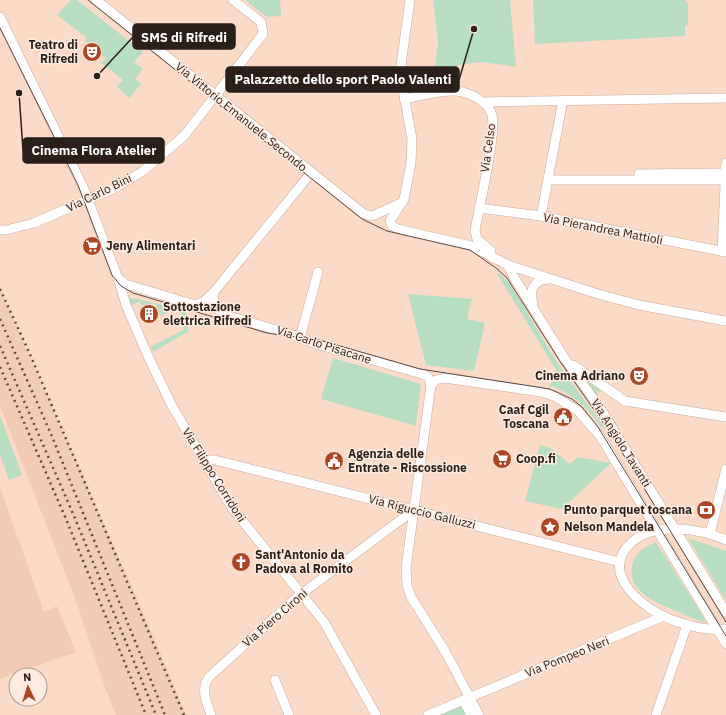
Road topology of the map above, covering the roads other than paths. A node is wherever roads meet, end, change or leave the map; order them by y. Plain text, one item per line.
1 (96, 0) edge
2 (233, 0) edge
3 (410, 0) edge
4 (0, 17) edge
5 (215, 96) junction
6 (726, 98) edge
7 (404, 99) junction
8 (563, 100) junction
9 (483, 102) junction
10 (726, 164) edge
11 (311, 173) junction
12 (725, 176) edge
13 (548, 177) junction
14 (88, 200) junction
15 (402, 202) junction
16 (479, 208) junction
17 (541, 216) junction
18 (0, 230) edge
19 (474, 230) junction
20 (459, 243) junction
21 (724, 252) edge
22 (507, 264) junction
23 (318, 272) dead end
24 (119, 279) junction
25 (551, 279) junction
26 (214, 293) junction
27 (535, 310) junction
28 (726, 321) edge
29 (300, 338) junction
30 (565, 359) junction
31 (431, 385) junction
32 (726, 417) edge
33 (204, 462) junction
34 (223, 462) junction
35 (726, 469) edge
36 (209, 471) junction
37 (414, 510) junction
38 (674, 530) junction
39 (657, 531) junction
40 (710, 534) junction
41 (726, 540) edge
42 (620, 562) junction
43 (302, 593) junction
44 (726, 612) edge
45 (664, 616) junction
46 (687, 625) junction
47 (722, 630) edge
48 (726, 644) edge
49 (275, 680) dead end
50 (466, 698) junction
51 (211, 715) edge
52 (290, 715) edge
53 (376, 715) edge
54 (428, 715) edge
55 (471, 715) edge
56 (479, 715) edge
57 (656, 715) edge

1 - 5 street, Via Vittorio Emanuele Secondo
2 - 5 street, Via Carlo Bini
3 - 7 street
4 - 14 street, Via Filippo Corridoni
5 - 11 street, Via Vittorio Emanuele Secondo
5 - 14 street, Via Carlo Bini
6 - 8 street
7 - 9 street
7 - 15 street
8 - 9 street
8 - 13 street
9 - 16 street, Via Celso
10 - 12 street
11 - 15 street, Via Vittorio Emanuele Secondo
11 - 26 street
12 - 13 street
12 - 21 street
13 - 17 street
14 - 18 street, Via Carlo Bini
14 - 24 street, Via Filippo Corridoni
15 - 20 street
16 - 17 street, Via Pierandrea Mattioli
16 - 19 street, Via Celso
17 - 21 street, Via Pierandrea Mattioli
19 - 20 street
19 - 22 street
20 - 22 street
22 - 25 street
22 - 27 street, Via Angiolo Tavanti
23 - 29 street
24 - 26 street
24 - 33 street, Via Filippo Corridoni
25 - 27 street, Via Angiolo Tavanti
25 - 28 street
26 - 29 street, Via Carlo Pisacane
27 - 30 street, Via Angiolo Tavanti
29 - 31 street, Via Carlo Pisacane
30 - 32 street, Via Angiolo Tavanti
30 - 38 street, Via Angiolo Tavanti
31 - 37 street
31 - 39 street, Via Angiolo Tavanti
33 - 34 street, Via Riguccio Galluzzi
33 - 36 street, Via Filippo Corridoni
34 - 36 street
34 - 37 street, Via Riguccio Galluzzi
35 - 40 street
36 - 43 street, Via Filippo Corridoni
37 - 42 street, Via Riguccio Galluzzi
37 - 43 street, Via Piero Cironi
37 - 50 street
38 - 39 street
38 - 40 street
38 - 44 street, Via Angiolo Tavanti
39 - 42 street
39 - 47 street, Via Angiolo Tavanti
40 - 41 street
42 - 45 street
43 - 51 street, Via Piero Cironi
43 - 53 street, Via Filippo Corridoni
45 - 46 street
45 - 50 street, Via Pompeo Neri
46 - 47 street
46 - 57 street
47 - 48 street, Via Angiolo Tavanti
49 - 52 street
50 - 54 street, Via Pompeo Neri
50 - 55 street
50 - 56 street

